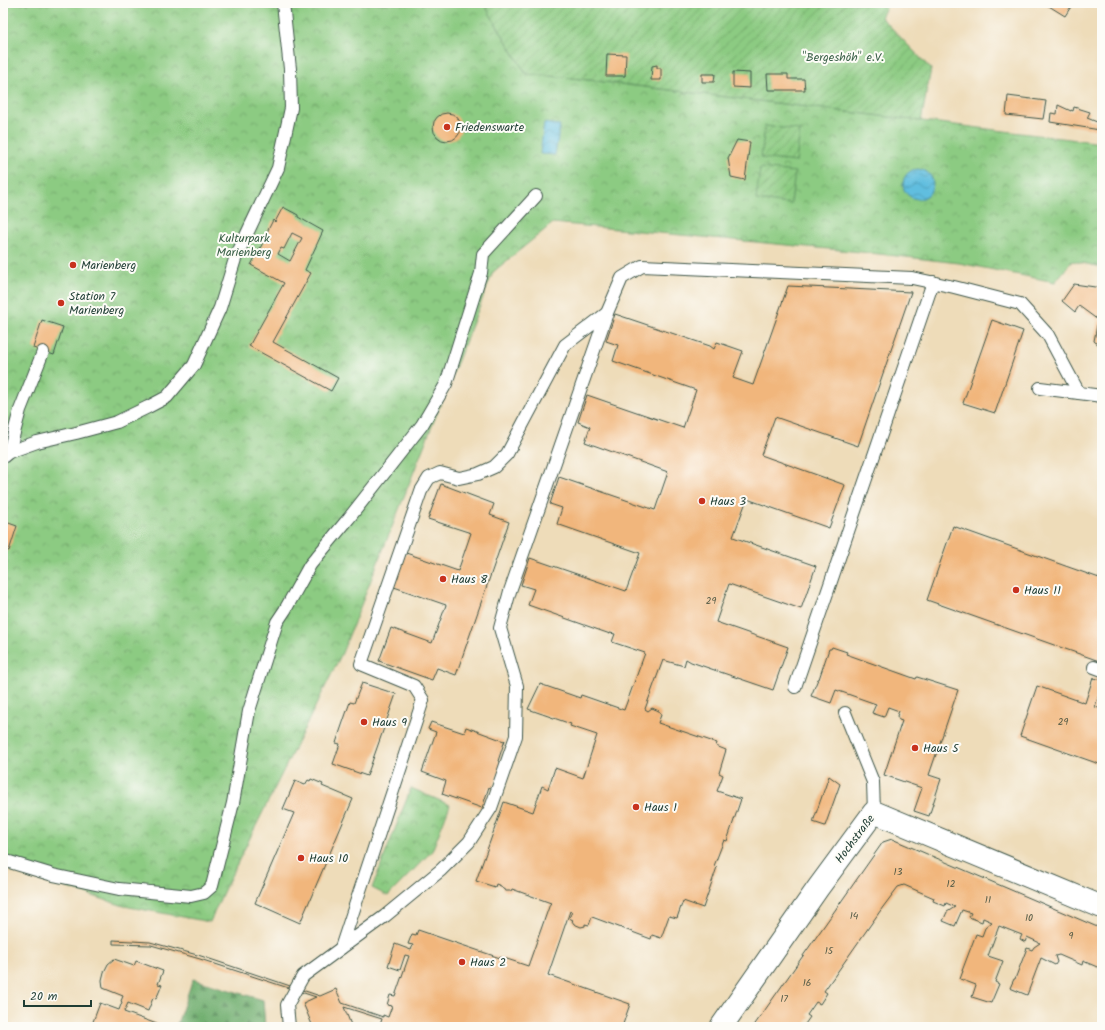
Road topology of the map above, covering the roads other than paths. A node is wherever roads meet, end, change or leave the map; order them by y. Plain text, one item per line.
1 (283, 3) edge
2 (536, 196) dead end
3 (932, 282) junction
4 (606, 313) junction
5 (43, 352) dead end
6 (1040, 388) dead end
7 (1078, 394) junction
8 (1102, 396) edge
9 (6, 454) edge
10 (795, 687) dead end
11 (845, 713) dead end
12 (874, 812) junction
13 (3, 860) edge
14 (1102, 907) edge
15 (341, 948) junction
16 (289, 1027) edge
17 (721, 1027) edge

1 - 9 lane
2 - 13 lane
3 - 4 lane
3 - 7 lane
3 - 10 lane
4 - 15 lane
4 - 15 lane
5 - 9 lane
6 - 7 lane
7 - 8 lane
11 - 12 lane
12 - 14 street, Hochstraße
12 - 17 street, Hochstraße
15 - 16 lane

